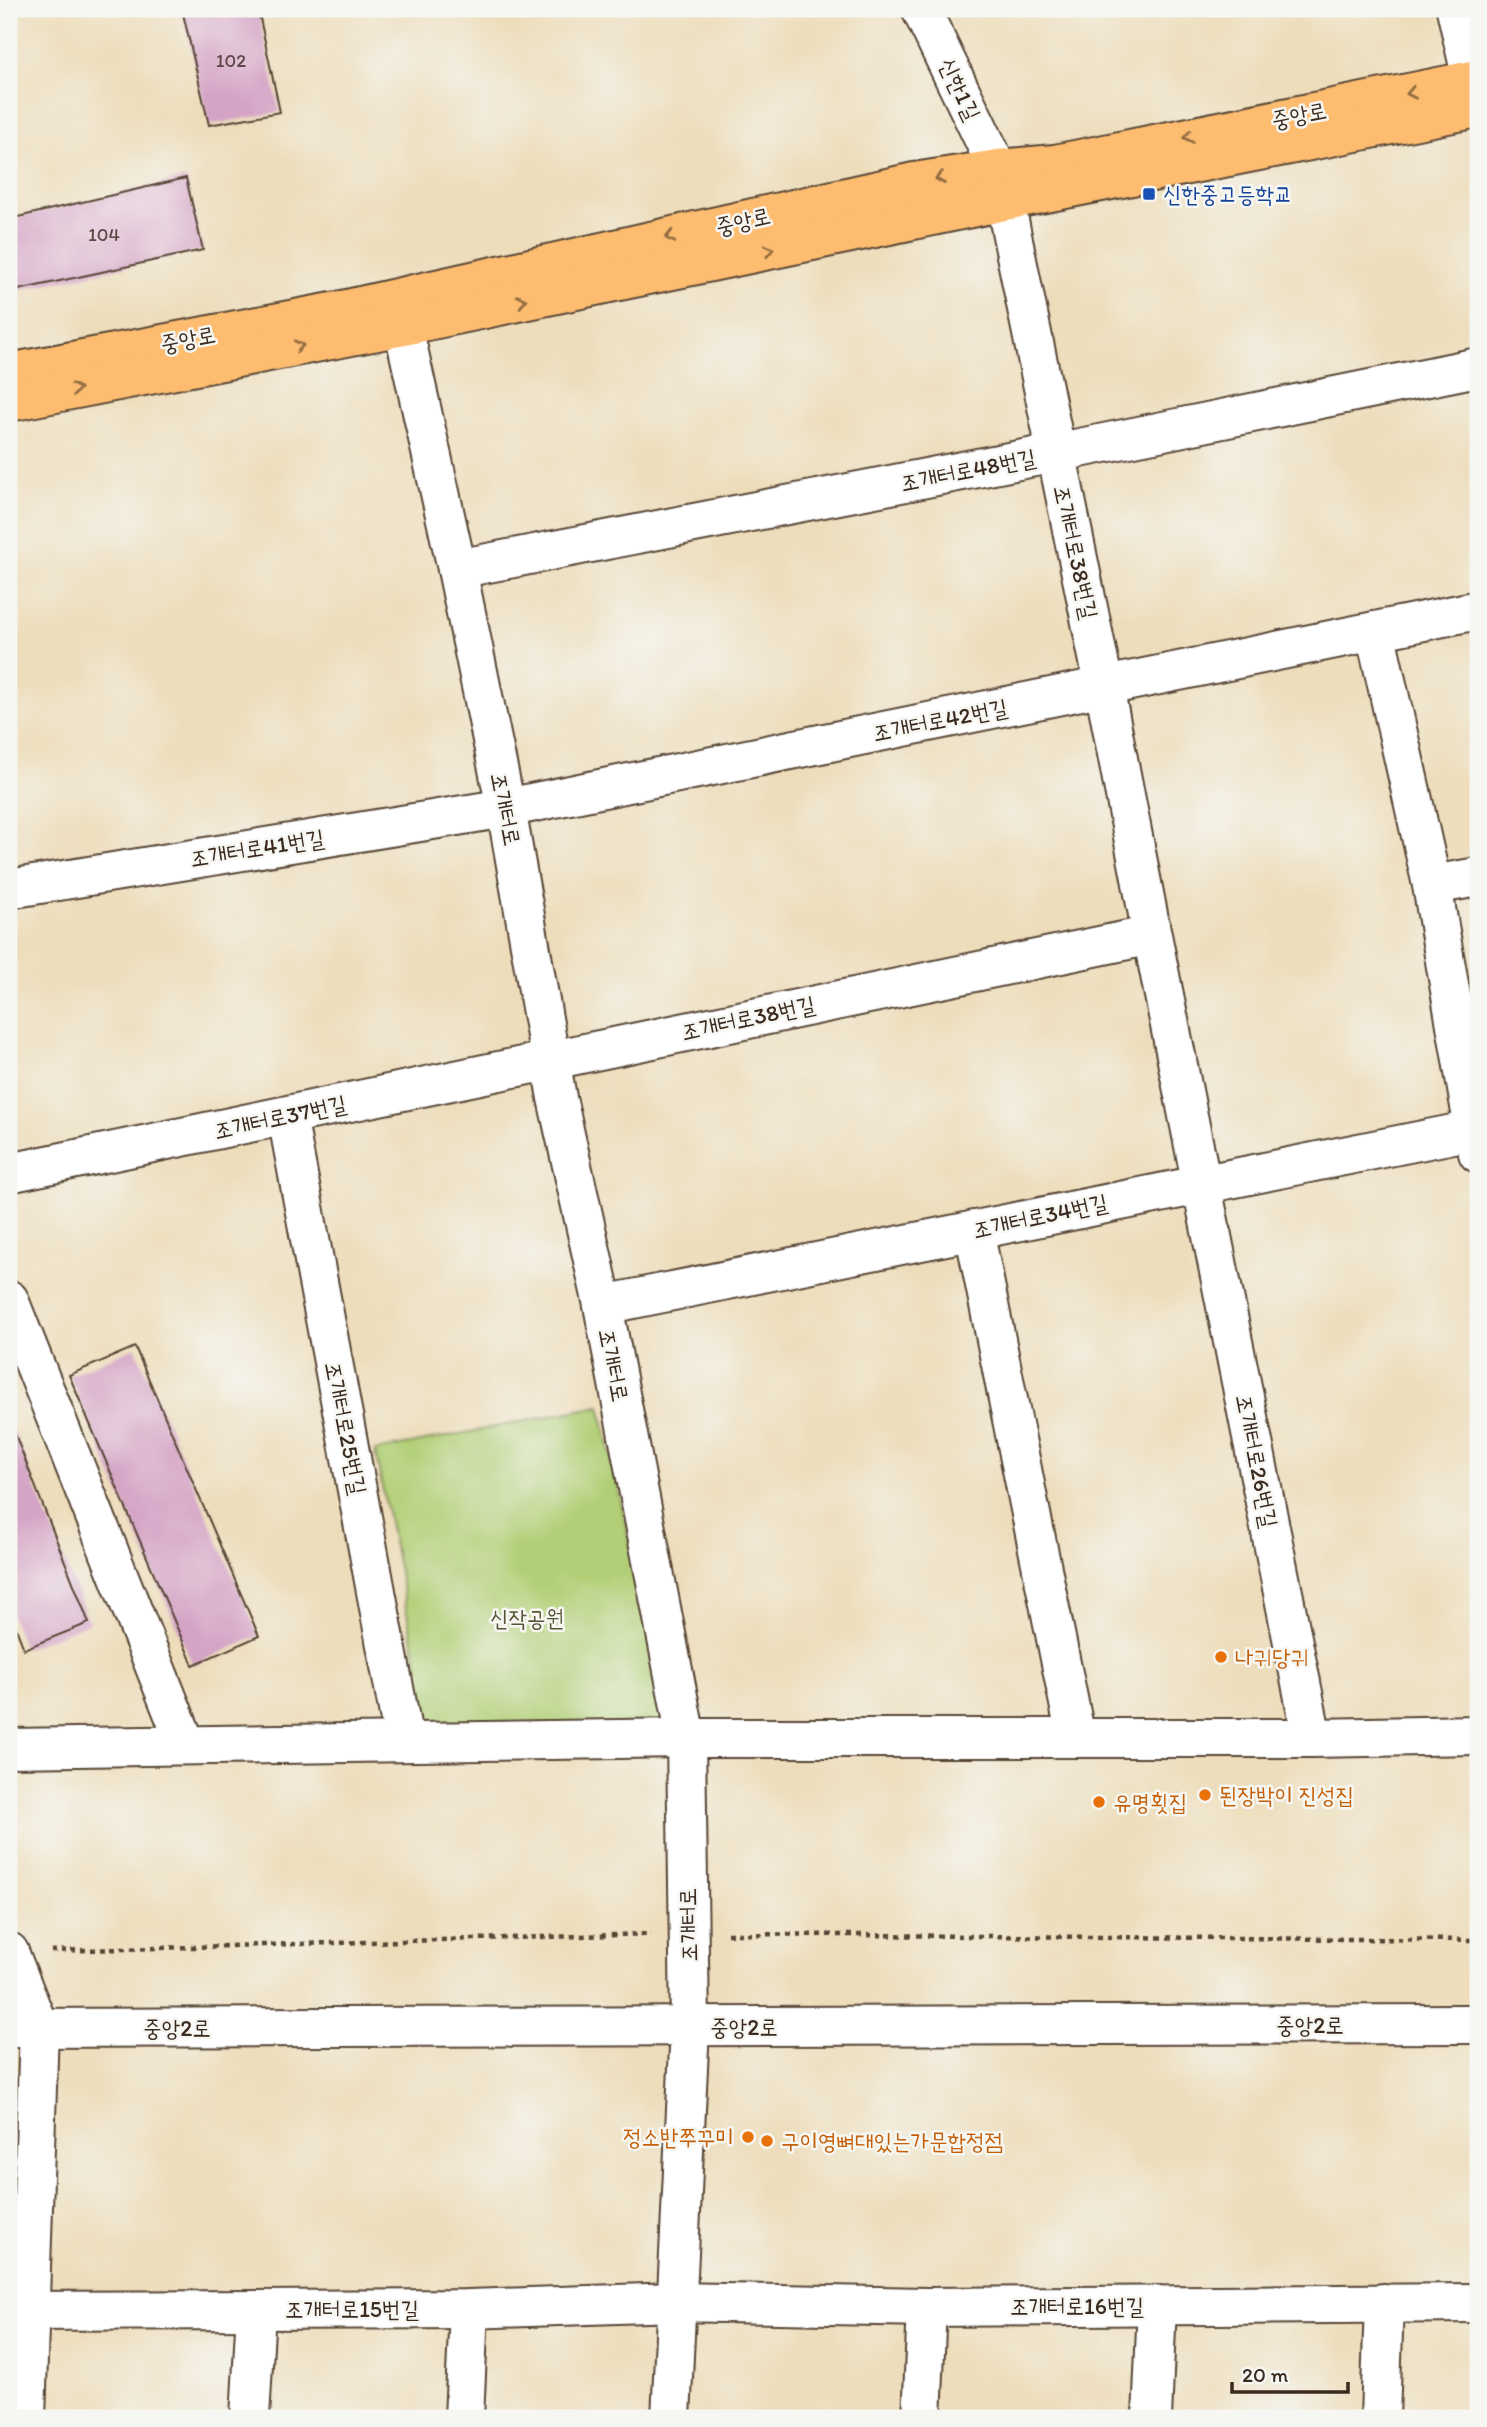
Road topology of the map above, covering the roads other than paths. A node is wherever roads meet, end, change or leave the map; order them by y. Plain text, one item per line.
1 (921, 9) edge
2 (1456, 9) edge
3 (1476, 89) edge
4 (1001, 185) junction
5 (403, 326) junction
6 (1478, 367) edge
7 (9, 373) edge
8 (9, 402) edge
9 (1055, 453) junction
10 (457, 569) junction
11 (1478, 610) edge
12 (1375, 631) junction
13 (1104, 686) junction
14 (506, 808) junction
15 (1478, 877) edge
16 (1432, 885) junction
17 (9, 888) edge
18 (1152, 935) junction
19 (551, 1059) junction
20 (287, 1116) junction
21 (1477, 1137) edge
22 (9, 1174) edge
23 (1201, 1184) junction
24 (974, 1230) junction
25 (9, 1300) edge
26 (603, 1306) junction
27 (1478, 1735) edge
28 (686, 1738) junction
29 (1076, 1738) junction
30 (1312, 1738) junction
31 (404, 1741) junction
32 (186, 1745) junction
33 (9, 1748) edge
34 (9, 1952) edge
35 (1478, 2024) edge
36 (690, 2027) junction
37 (24, 2028) edge
38 (676, 2302) junction
39 (1384, 2303) junction
40 (1478, 2303) edge
41 (1157, 2305) junction
42 (927, 2307) junction
43 (469, 2309) junction
44 (256, 2310) junction
45 (19, 2311) edge
46 (26, 2418) edge
47 (250, 2418) edge
48 (464, 2418) edge
49 (671, 2418) edge
50 (922, 2418) edge
51 (1152, 2418) edge
52 (1380, 2418) edge

1 - 4 street, 신한1길
2 - 3 street
3 - 4 main road, 중앙로
5 -> 4 main road, 중앙로
4 -> 7 main road, 중앙로
4 - 9 street, 조개터로38번길
8 -> 5 main road, 중앙로
5 - 10 street, 조개터로
6 - 9 street, 조개터로48번길
9 - 10 street, 조개터로48번길
9 - 13 street, 조개터로38번길
10 - 14 street, 조개터로
11 - 12 street, 조개터로42번길
12 - 13 street, 조개터로42번길
12 - 16 street
13 - 14 street, 조개터로42번길
13 - 18 street, 조개터로38번길
14 - 17 street, 조개터로41번길
14 - 19 street, 조개터로
15 - 16 street
16 - 21 street
18 - 19 street, 조개터로38번길
18 - 23 street, 조개터로38번길
19 - 20 street, 조개터로37번길
19 - 26 street, 조개터로
20 - 22 street, 조개터로37번길
20 - 31 street, 조개터로25번길
21 - 23 street, 조개터로34번길
23 - 24 street, 조개터로34번길
23 - 30 street, 조개터로26번길
24 - 26 street, 조개터로34번길
24 - 29 street
25 - 32 street
26 - 28 street, 조개터로
27 - 30 street
28 - 29 street
28 - 31 street
28 - 36 street, 조개터로
29 - 30 street
31 - 32 street
32 - 33 street
34 - 37 street
35 - 36 street, 중앙2로
36 - 37 street, 중앙2로
36 - 38 street, 조개터로
37 - 45 street
38 - 42 street, 조개터로16번길
38 - 43 street, 조개터로15번길
38 - 49 street, 조개터로
39 - 40 street, 조개터로16번길
39 - 41 street, 조개터로16번길
39 - 52 street
41 - 42 street, 조개터로16번길
41 - 51 street
42 - 50 street
43 - 44 street, 조개터로15번길
43 - 48 street
44 - 45 street, 조개터로15번길
44 - 47 street
45 - 46 street

